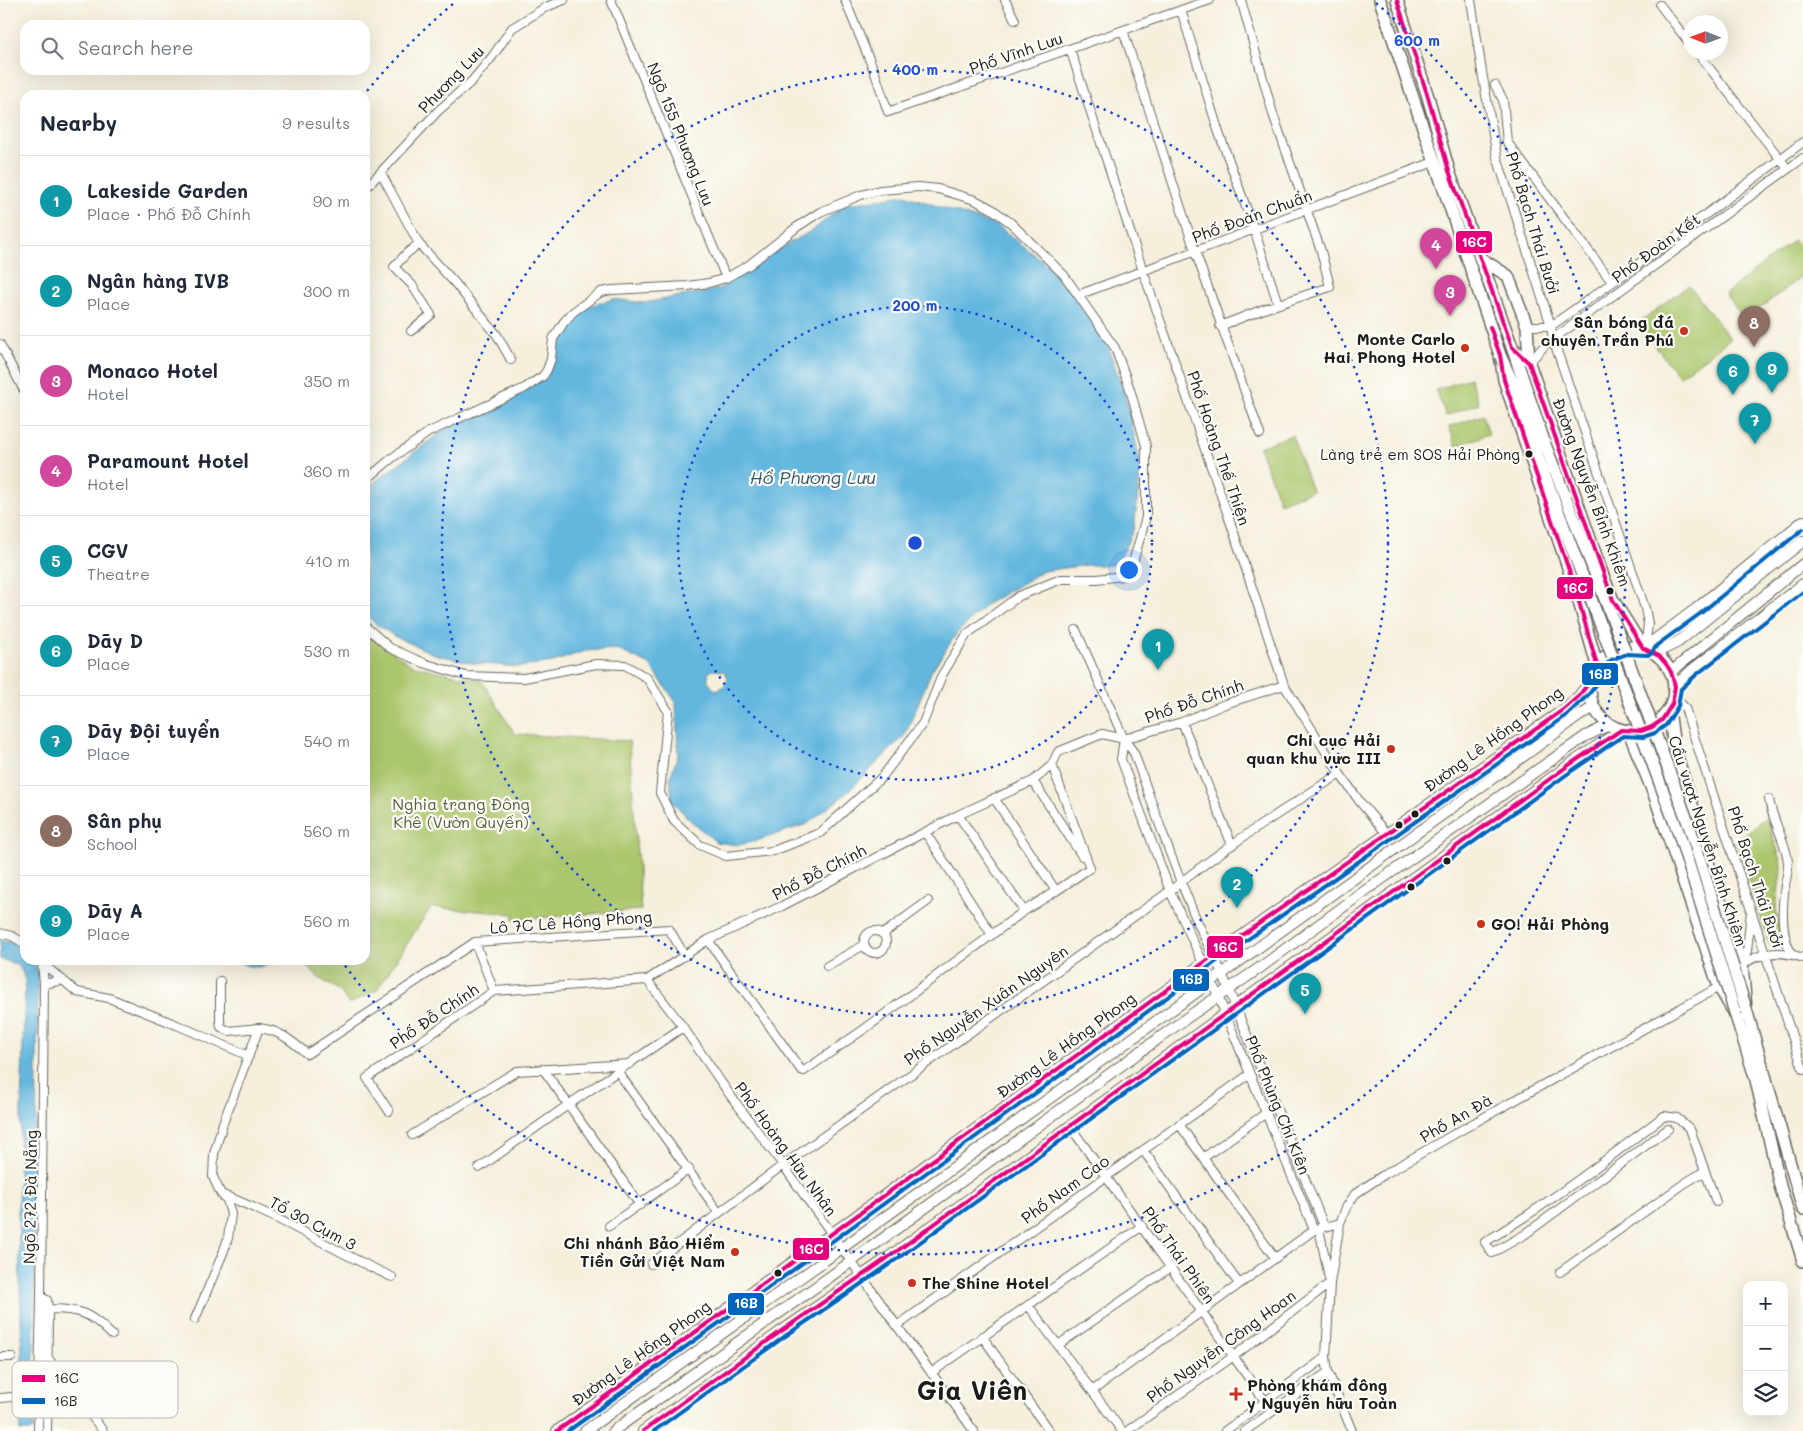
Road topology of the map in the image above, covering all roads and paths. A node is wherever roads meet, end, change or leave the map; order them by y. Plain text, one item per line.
1 (564, 0) edge
2 (610, 0) edge
3 (845, 0) edge
4 (1005, 0) edge
5 (1210, 0) edge
6 (1241, 0) edge
7 (1380, 0) edge
8 (1397, 0) edge
9 (1471, 0) edge
10 (1660, 5) dead end
11 (1181, 10) junction
12 (1015, 20) dead end
13 (1123, 30) junction
14 (1683, 35) edge
15 (1070, 49) junction
16 (1703, 60) edge
17 (1495, 85) dead end
18 (1803, 142) edge
19 (1803, 158) edge
20 (1781, 160) junction
21 (1434, 162) junction
22 (1788, 169) junction
23 (381, 173) junction
24 (370, 184) edge
25 (1308, 210) junction
26 (1254, 230) junction
27 (419, 244) junction
28 (1195, 251) junction
29 (1480, 258) junction
30 (1143, 271) junction
31 (726, 278) junction
32 (1612, 282) junction
33 (1078, 295) junction
34 (1278, 304) junction
35 (1220, 326) junction
36 (1527, 326) junction
37 (1551, 326) junction
38 (411, 330) dead end
39 (1553, 339) junction
40 (0, 344) edge
41 (1512, 347) junction
42 (1500, 355) junction
43 (511, 360) dead end
44 (1529, 363) junction
45 (20, 382) edge
46 (1260, 434) dead end
47 (370, 476) edge
48 (1803, 521) edge
49 (1781, 539) junction
50 (1803, 541) edge
51 (1789, 552) junction
52 (1801, 569) edge
53 (1603, 576) junction
54 (1803, 584) edge
55 (1575, 588) junction
56 (370, 630) edge
57 (1076, 630) dead end
58 (1647, 649) junction
59 (1597, 665) junction
60 (1671, 672) junction
61 (1590, 681) junction
62 (1284, 685) junction
63 (1674, 691) junction
64 (1594, 707) junction
65 (1669, 710) junction
66 (1182, 722) junction
67 (1609, 725) junction
68 (1564, 727) junction
69 (1625, 731) junction
70 (1124, 739) junction
71 (1572, 746) junction
72 (1052, 765) junction
73 (1340, 774) junction
74 (1033, 781) junction
75 (1686, 788) junction
76 (1655, 797) junction
77 (994, 798) junction
78 (1769, 799) dead end
79 (1484, 807) junction
80 (958, 815) junction
81 (1494, 820) junction
82 (925, 832) junction
83 (1386, 834) junction
84 (1232, 845) junction
85 (1090, 868) junction
86 (1181, 882) junction
87 (1056, 891) junction
88 (1170, 891) junction
89 (928, 901) dead end
90 (1751, 907) junction
91 (1024, 911) junction
92 (0, 933) edge
93 (883, 934) junction
94 (992, 934) junction
95 (708, 940) junction
96 (20, 941) edge
97 (474, 942) junction
98 (864, 945) junction
99 (1742, 951) junction
100 (1766, 954) junction
101 (1792, 954) junction
102 (685, 956) junction
103 (1213, 956) junction
104 (1803, 958) edge
105 (1204, 964) junction
106 (41, 965) edge
107 (45, 965) edge
108 (827, 966) dead end
109 (1742, 966) junction
110 (1222, 973) junction
111 (63, 980) junction
112 (648, 980) junction
113 (220, 981) dead end
114 (1212, 981) junction
115 (44, 984) junction
116 (1719, 987) junction
117 (1229, 989) junction
118 (494, 991) junction
119 (1218, 996) junction
120 (1236, 1006) junction
121 (1746, 1010) junction
122 (1225, 1013) junction
123 (1736, 1016) junction
124 (683, 1027) junction
125 (259, 1028) junction
126 (229, 1031) junction
127 (209, 1038) junction
128 (249, 1056) junction
129 (629, 1064) junction
130 (543, 1069) junction
131 (1803, 1069) edge
132 (618, 1072) junction
133 (1250, 1074) junction
134 (1273, 1099) junction
135 (568, 1105) junction
136 (1264, 1109) junction
137 (389, 1111) dead end
138 (1179, 1124) junction
139 (1070, 1126) junction
140 (1668, 1129) dead end
141 (412, 1135) dead end
142 (1143, 1150) junction
143 (1203, 1158) junction
144 (783, 1165) junction
145 (479, 1168) dead end
146 (690, 1169) junction
147 (1705, 1172) junction
148 (1106, 1176) junction
149 (221, 1194) junction
150 (1716, 1202) dead end
151 (640, 1205) junction
152 (1803, 1209) edge
153 (719, 1213) junction
154 (1340, 1223) junction
155 (609, 1226) dead end
156 (1142, 1226) junction
157 (1319, 1228) junction
158 (832, 1234) junction
159 (842, 1248) junction
160 (1275, 1258) junction
161 (852, 1261) junction
162 (1803, 1261) edge
163 (650, 1264) dead end
164 (1171, 1267) junction
165 (1560, 1272) dead end
166 (862, 1275) junction
167 (392, 1277) dead end
168 (1330, 1283) junction
169 (1240, 1284) junction
170 (41, 1297) junction
171 (1028, 1305) junction
172 (48, 1309) junction
173 (1202, 1311) junction
174 (194, 1319) dead end
175 (897, 1326) junction
176 (112, 1335) dead end
177 (982, 1336) junction
178 (1058, 1345) junction
179 (1234, 1356) junction
180 (0, 1357) edge
181 (12, 1357) dead end
182 (1326, 1357) junction
183 (48, 1358) junction
184 (40, 1361) edge
185 (48, 1361) edge
186 (50, 1361) edge
187 (1328, 1372) junction
188 (931, 1373) junction
189 (1092, 1391) junction
190 (0, 1398) edge
191 (12, 1398) dead end
192 (1265, 1401) junction
193 (38, 1418) edge
194 (47, 1418) edge
195 (93, 1418) edge
196 (38, 1431) edge
197 (47, 1431) edge
198 (103, 1431) edge
199 (557, 1431) edge
200 (585, 1431) edge
201 (613, 1431) edge
202 (643, 1431) edge
203 (974, 1431) edge
204 (1049, 1431) edge
205 (1122, 1431) edge
206 (1126, 1431) edge
207 (1225, 1431) edge
208 (1245, 1431) edge
209 (1352, 1431) edge

1 - 23 street, Phương Lưu
2 - 31 street, Ngõ 155 Phương Lưu
3 - 15 street, Phố Vĩnh Lưu
4 - 12 street
5 - 11 street, Phố Vĩnh Lưu
6 - 25 street
7 - 21 highway
8 - 29 highway, Cầu vượt Nguyễn Bỉnh Khiêm
9 - 37 street, Phố Bạch Thái Bưởi
10 - 14 street
11 - 13 street, Phố Vĩnh Lưu
11 - 26 street
13 - 15 street, Phố Vĩnh Lưu
13 - 28 street
15 - 30 street, Phố Hoàng Thế Thiện
16 - 20 street
17 - 32 street
18 - 20 street, Phố Đoàn Kết
19 - 22 street, Phố Đoàn Kết
20 - 22 street
20 - 32 street, Phố Đoàn Kết
21 - 25 street, Phố Đoàn Chuẩn
21 - 42 highway
22 - 39 street, Phố Đoàn Kết
23 - 24 street, Phương Lưu
23 - 27 street
25 - 26 street, Phố Đoàn Chuẩn
25 - 34 street
26 - 28 street, Phố Đoàn Chuẩn
26 - 34 street
27 - 38 street
27 - 43 street
28 - 30 street, Phố Đoàn Chuẩn
28 - 35 street
29 - 36 highway
29 - 41 highway, Cầu vượt Nguyễn Bỉnh Khiêm
30 - 33 street, Phố Đoàn Chuẩn
30 - 62 street, Phố Hoàng Thế Thiện
31 - 33 street
31 - 47 street
32 - 37 street, Phố Đoàn Kết
33 - 56 street
34 - 35 street
35 - 46 street
36 - 37 street
36 - 44 highway
37 - 39 street, Phố Bạch Thái Bưởi
39 - 44 street, Phố Đoàn Kết
39 - 58 street, Phố Bạch Thái Bưởi
40 - 45 street
41 - 44 highway, Đường Nguyễn Bỉnh Khiêm
41 - 121 highway, Cầu vượt Nguyễn Bỉnh Khiêm, bridge
42 - 55 highway
42 - 123 highway, Cầu vượt Nguyễn Bỉnh Khiêm, bridge
44 - 53 highway, Đường Nguyễn Bỉnh Khiêm
48 - 49 main road
49 - 51 main road
49 - 58 main road
50 - 51 main road
51 - 58 main road
52 - 60 main road
53 - 55 highway
53 - 58 highway, Đường Nguyễn Bỉnh Khiêm
54 - 63 main road
55 - 59 highway
57 - 70 street, Phố Phùng Chí Kiên
58 - 59 highway
58 - 60 highway
59 - 61 highway
60 - 63 highway
61 - 64 highway
61 - 83 main road, Đường Lê Hồng Phong
62 - 66 street, Phố Đỗ Chính
62 - 73 street, Phố Hoàng Thế Thiện
63 - 65 highway
63 - 90 street, Phố Bạch Thái Bưởi
64 - 67 highway
64 - 68 main road, Đường Lê Hồng Phong
65 - 69 highway
65 - 75 highway
66 - 70 street, Phố Đỗ Chính
66 - 84 street
67 - 69 highway
67 - 71 main road
68 - 71 main road
68 - 110 main road, Đường Lê Hồng Phong
69 - 76 highway
69 - 81 main road
70 - 72 street, Phố Đỗ Chính
70 - 86 street, Phố Phùng Chí Kiên
70 - 88 street, Phố Phùng Chí Kiên
71 - 79 main road
72 - 74 street, Phố Đỗ Chính
72 - 85 street
73 - 83 street, Phố Hoàng Thế Thiện
73 - 84 street, Phố Nguyễn Xuân Nguyên
74 - 77 street, Phố Đỗ Chính
74 - 85 street
75 - 76 highway
75 - 99 highway
76 - 116 highway
77 - 80 street, Phố Đỗ Chính
77 - 87 street
78 - 101 street
79 - 81 main road
79 - 117 main road
80 - 82 street, Phố Đỗ Chính
80 - 91 street
81 - 120 main road
82 - 94 street
82 - 95 street, Phố Đỗ Chính
83 - 103 main road, Đường Lê Hồng Phong
84 - 86 street, Phố Nguyễn Xuân Nguyên
85 - 87 street
86 - 88 street, Phố Nguyễn Xuân Nguyên
86 - 103 street, Phố Phùng Chí Kiên
87 - 91 street
88 - 105 street, Phố Phùng Chí Kiên
88 - 144 street, Phố Nguyễn Xuân Nguyên
89 - 93 street
90 - 99 street
90 - 100 street, Phố Bạch Thái Bưởi
91 - 94 street
92 - 96 street
93 - 98 street
93 - 98 street
94 - 95 street
95 - 102 street, Phố Đỗ Chính
97 - 102 street, Lô 7C Lê Hồng Phong
97 - 118 street, Lô 7C Lê Hồng Phong
97 - 125 street, Lô 7C Lê Hồng Phong
98 - 108 street
99 - 100 street
99 - 109 highway
100 - 101 street
100 - 109 street
100 - 131 street, Phố Bạch Thái Bưởi
101 - 104 street
102 - 112 street, Phố Đỗ Chính
103 - 105 main road, Đường Lê Hồng Phong
103 - 110 street, Phố Phùng Chí Kiên
105 - 114 street, Phố Phùng Chí Kiên
105 - 158 main road, Đường Lê Hồng Phong
106 - 115 street, Ngõ 272 Đà Nẵng
107 - 111 street
109 - 121 highway
110 - 114 main road, Đường Lê Hồng Phong
110 - 117 street, Phố Phùng Chí Kiên
111 - 115 street
111 - 127 street
112 - 118 street, Phố Đỗ Chính
112 - 124 street, Phố Hoàng Hữu Nhân
113 - 126 street
114 - 119 street, Phố Phùng Chí Kiên
114 - 159 main road, Đường Lê Hồng Phong
115 - 170 street, Ngõ 272 Đà Nẵng
116 - 123 highway
116 - 154 street, Phố An Đà
117 - 119 main road
117 - 120 street, Phố Phùng Chí Kiên
118 - 137 street, Phố Đỗ Chính
119 - 122 street, Phố Phùng Chí Kiên
119 - 161 main road
120 - 122 main road
120 - 134 street, Phố Phùng Chí Kiên
121 - 152 highway
122 - 133 street, Phố Phùng Chí Kiên
122 - 139 main road
123 - 162 highway
124 - 129 street
124 - 144 street, Phố Hoàng Hữu Nhân
125 - 126 street
125 - 128 street
126 - 127 street
127 - 128 street
128 - 149 street
129 - 130 street
129 - 132 street
130 - 135 street
130 - 141 street
132 - 135 street
132 - 146 street
133 - 136 street, Phố Phùng Chí Kiên
133 - 138 street, Phố Nam Cao
134 - 136 street
134 - 157 street, Phố Phùng Chí Kiên
135 - 145 street
135 - 151 street
136 - 143 street
136 - 157 street, Phố Phùng Chí Kiên
138 - 142 street, Phố Nam Cao
138 - 143 street
139 - 148 street, Phố Thái Phiên
139 - 166 main road
140 - 147 street
142 - 148 street, Phố Nam Cao
142 - 169 street
143 - 160 street
144 - 153 street, Phố Nguyễn Xuân Nguyên
144 - 158 street, Phố Hoàng Hữu Nhân
146 - 151 street
146 - 153 street
147 - 150 street
147 - 165 street
148 - 156 street, Phố Thái Phiên
148 - 175 street, Phố Nam Cao
149 - 167 street, Tổ 30 Cụm 3
149 - 174 street
151 - 155 street
153 - 163 street, Phố Nguyễn Xuân Nguyên
154 - 157 street
154 - 168 street, Phố An Đà
156 - 164 street, Phố Thái Phiên
156 - 171 street
157 - 160 street
157 - 168 street
158 - 159 street, Phố Hoàng Hữu Nhân
158 - 199 main road, Đường Lê Hồng Phong
159 - 161 street, Phố Hoàng Hữu Nhân
159 - 200 main road, Đường Lê Hồng Phong
160 - 169 street
161 - 166 street, Phố Hoàng Hữu Nhân
161 - 201 main road
164 - 173 street, Phố Thái Phiên
164 - 178 street
166 - 175 street, Phố Hoàng Hữu Nhân
166 - 202 main road
168 - 179 street, Phố Nguyễn Công Hoan
168 - 182 street, Phố An Đà
169 - 173 street
170 - 172 street
170 - 184 street, Ngõ 272 Đà Nẵng
171 - 177 street
171 - 178 street
172 - 176 street
172 - 183 street
173 - 179 street, Phố Thái Phiên
173 - 189 street
175 - 188 street, Phố Hoàng Hữu Nhân
177 - 188 street
177 - 204 street
178 - 189 street
179 - 192 street, Phố Thái Phiên
179 - 206 street, Phố Nguyễn Công Hoan
180 - 181 street
182 - 187 street, Phố An Đà
182 - 192 street
183 - 185 street
183 - 186 street
187 - 208 street
187 - 209 street
188 - 203 street, Phố Hoàng Hữu Nhân
189 - 205 street
190 - 191 street
192 - 207 street
193 - 196 street, Ngõ 272 Đà Nẵng
194 - 197 street
195 - 198 street

